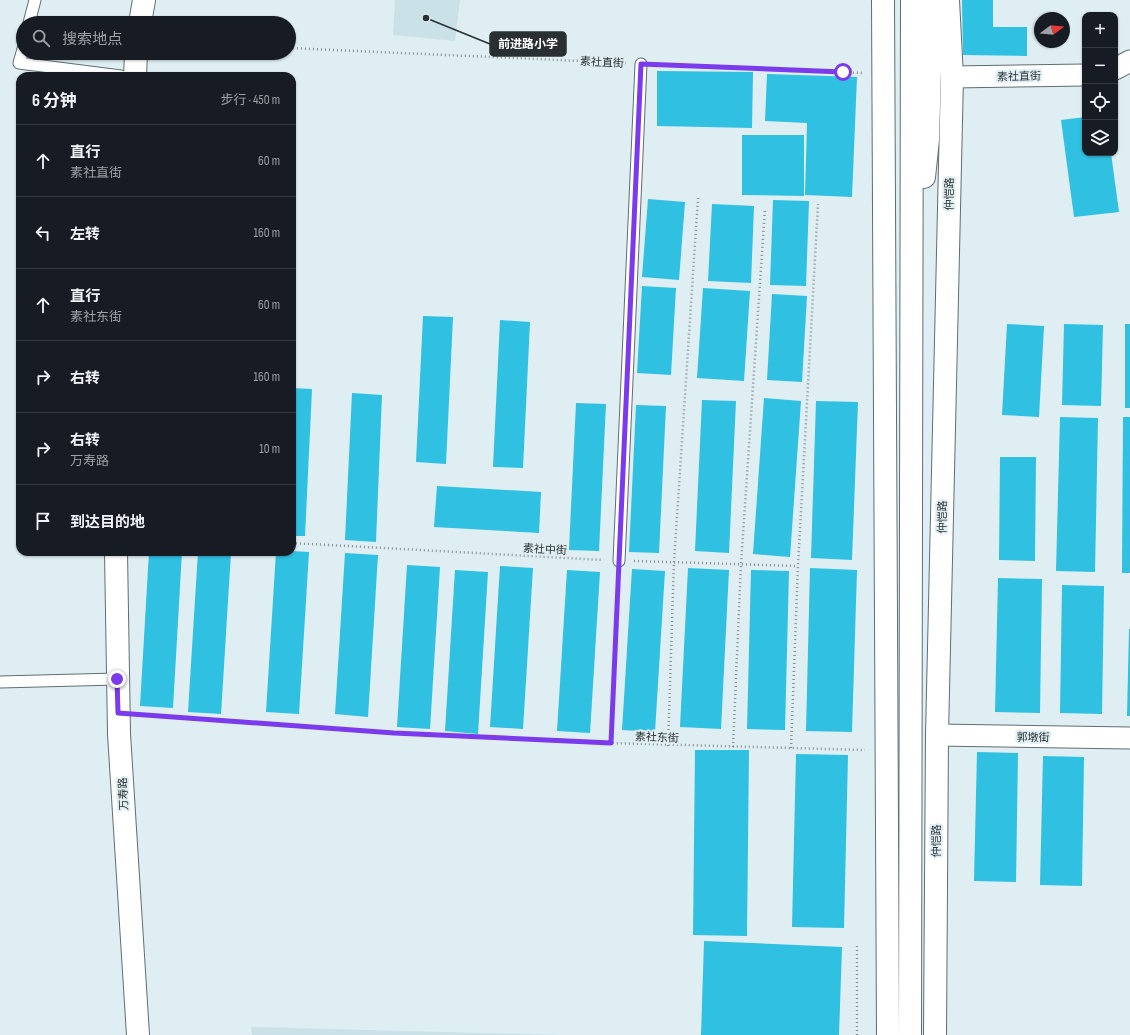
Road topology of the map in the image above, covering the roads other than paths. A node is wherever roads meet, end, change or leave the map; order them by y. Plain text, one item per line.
1 (35, 0) edge
2 (144, 0) edge
3 (883, 0) edge
4 (912, 0) edge
5 (932, 0) edge
6 (948, 0) edge
7 (32, 16) edge
8 (141, 16) edge
9 (20, 60) edge
10 (136, 60) edge
11 (1130, 61) edge
12 (641, 64) road end
13 (1118, 67) edge
14 (90, 72) edge
15 (135, 72) edge
16 (1082, 75) edge
17 (952, 77) junction
18 (912, 307) junction
19 (116, 556) edge
20 (619, 561) road end
21 (117, 679) junction
22 (0, 682) edge
23 (937, 735) junction
24 (1130, 738) edge
25 (138, 1035) edge
26 (888, 1035) edge
27 (910, 1035) edge
28 (935, 1035) edge

1 - 7 lane
2 - 8 main road
3 - 26 main road
4 - 18 main road
5 - 18 main road
6 - 17 main road, 仲恺路
9 - 14 lane
10 - 15 main road
11 - 13 street
12 - 20 lane
16 - 17 street, 素社直街
17 - 23 main road, 仲恺路
18 - 27 main road
19 - 21 main road, 万寿路
21 - 22 lane
21 - 25 main road, 万寿路
23 - 24 street, 郭墩街
23 - 28 main road, 仲恺路

